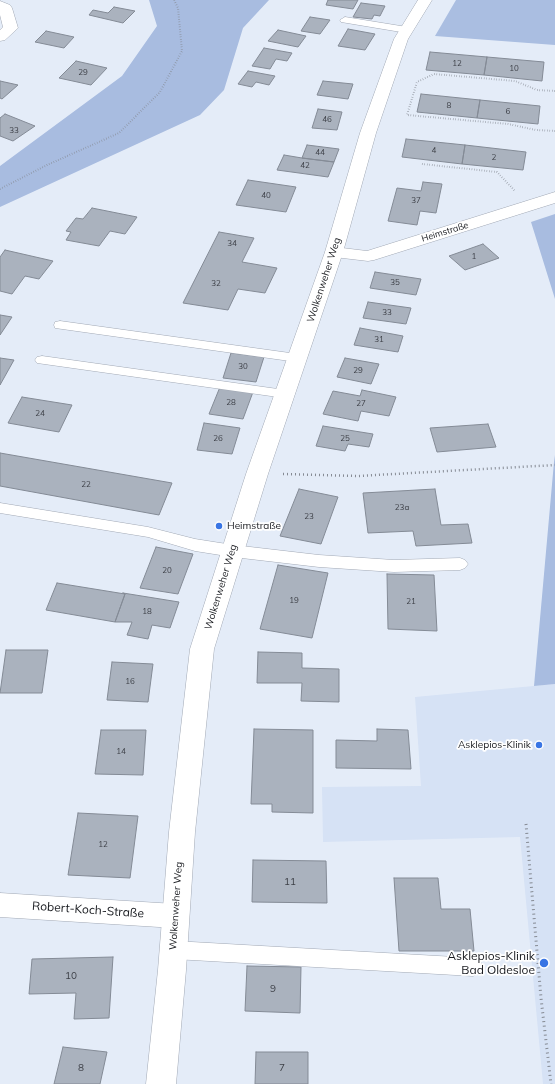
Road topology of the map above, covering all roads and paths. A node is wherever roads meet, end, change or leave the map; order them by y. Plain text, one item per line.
1 (174, 0) edge
2 (425, 0) edge
3 (0, 5) edge
4 (345, 20) dead end
5 (407, 30) junction
6 (0, 37) edge
7 (555, 91) edge
8 (555, 131) edge
9 (422, 164) dead end
10 (0, 189) edge
11 (555, 197) edge
12 (529, 205) junction
13 (334, 252) junction
14 (60, 325) dead end
15 (297, 358) junction
16 (42, 360) dead end
17 (285, 394) junction
18 (555, 465) edge
19 (257, 474) junction
20 (0, 508) edge
21 (233, 551) junction
22 (460, 564) dead end
23 (526, 824) dead end
24 (0, 905) edge
25 (175, 916) junction
26 (174, 950) junction
27 (473, 967) dead end
28 (161, 1084) edge
29 (551, 1084) edge

1 - 10 path
2 - 5 street, Wolkenweher Weg
3 - 6 street
4 - 5 lane
5 - 13 street, Wolkenweher Weg
7 - 8 path
9 - 12 path
11 - 12 street, Heimstraße
12 - 13 street, Heimstraße
13 - 15 street, Wolkenweher Weg
14 - 15 lane
15 - 17 street, Wolkenweher Weg
16 - 17 lane
17 - 19 street, Wolkenweher Weg
18 - 19 path
19 - 21 street, Wolkenweher Weg
20 - 21 lane
21 - 22 lane
21 - 25 street, Wolkenweher Weg
23 - 29 path
24 - 25 street, Robert-Koch-Straße
25 - 26 street, Wolkenweher Weg
26 - 27 lane
26 - 28 street, Wolkenweher Weg

